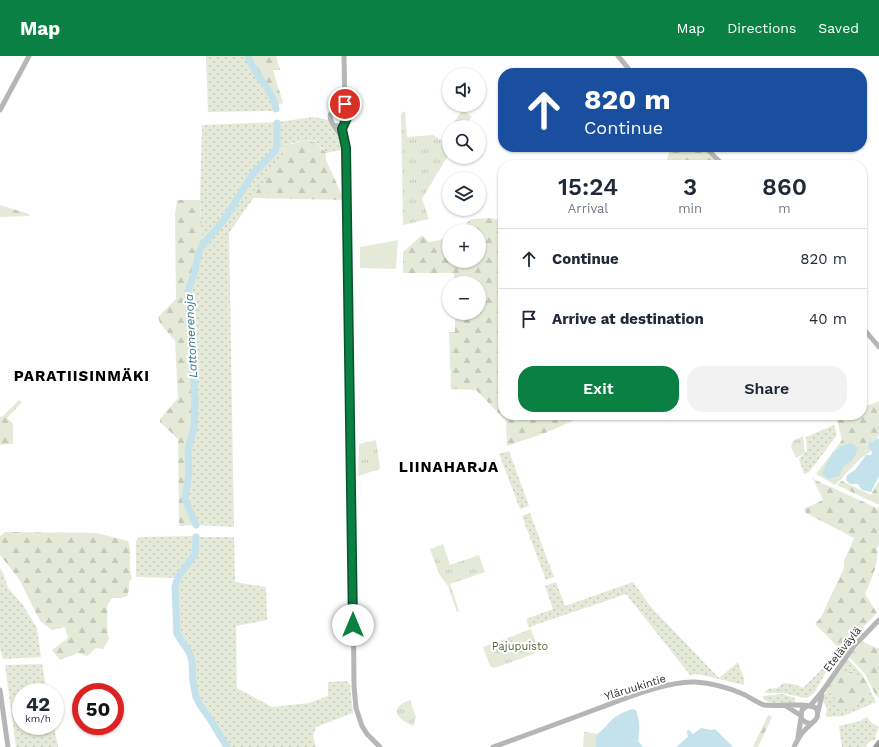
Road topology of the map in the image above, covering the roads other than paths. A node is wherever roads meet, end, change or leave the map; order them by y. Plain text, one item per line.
1 (29, 56) edge
2 (344, 56) edge
3 (618, 56) edge
4 (628, 68) edge
5 (346, 91) junction
6 (338, 109) junction
7 (0, 110) edge
8 (345, 112) junction
9 (334, 124) junction
10 (343, 124) junction
11 (344, 141) junction
12 (710, 152) edge
13 (718, 160) edge
14 (867, 333) edge
15 (879, 346) edge
16 (879, 620) edge
17 (0, 690) edge
18 (822, 692) junction
19 (785, 706) junction
20 (809, 706) junction
21 (818, 712) junction
22 (801, 716) junction
23 (812, 723) junction
24 (798, 738) junction
25 (879, 743) edge
26 (8, 747) edge
27 (380, 747) edge
28 (493, 747) edge
29 (794, 747) edge
30 (876, 747) edge

1 - 7 main road
2 - 5 main road
3 - 4 main road
5 - 6 main road
5 - 8 main road
6 - 8 main road
6 - 9 main road
8 - 10 main road
9 - 10 main road
9 - 11 main road
10 - 11 main road
11 - 27 main road
12 - 13 main road
14 - 15 main road
16 - 18 main road, Eteläväylä
17 - 26 main road
18 - 20 main road, Eteläväylä
18 - 21 main road, Eteläväylä
19 - 20 main road, Yläruukintie
19 - 22 main road, Yläruukintie
19 - 28 main road, Yläruukintie
20 - 21 main road
20 - 22 main road
21 - 23 main road
22 - 23 main road
22 - 24 main road
23 - 24 main road
24 - 29 main road
25 - 30 highway

